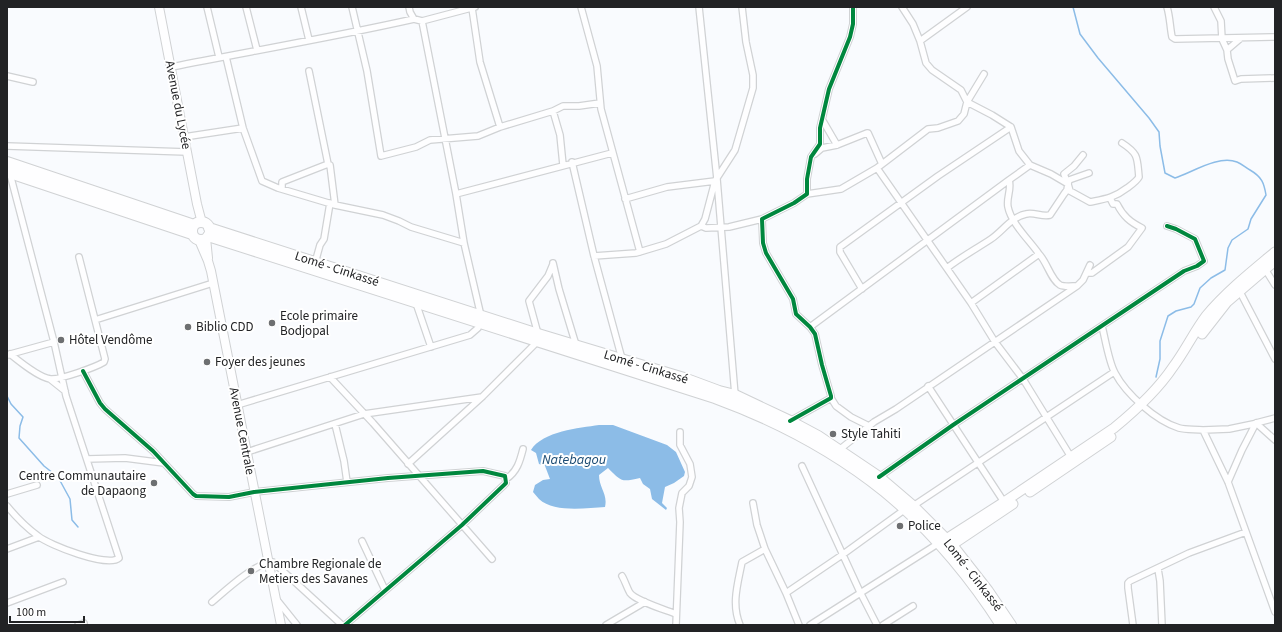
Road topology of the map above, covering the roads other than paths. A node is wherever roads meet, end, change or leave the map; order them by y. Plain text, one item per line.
1 (159, 7) edge
2 (206, 7) edge
3 (246, 7) edge
4 (301, 7) edge
5 (352, 7) edge
6 (409, 7) edge
7 (474, 7) edge
8 (581, 7) edge
9 (699, 7) edge
10 (742, 7) edge
11 (853, 7) edge
12 (902, 7) edge
13 (967, 7) edge
14 (1167, 7) edge
15 (1214, 7) edge
16 (414, 20) junction
17 (422, 21) junction
18 (358, 32) junction
19 (1275, 36) edge
20 (1241, 38) junction
21 (1222, 39) junction
22 (309, 40) junction
23 (920, 41) junction
24 (257, 50) junction
25 (1227, 50) junction
26 (226, 56) junction
27 (220, 57) junction
28 (172, 67) junction
29 (309, 71) dead end
30 (984, 74) dead end
31 (7, 76) edge
32 (1275, 78) edge
33 (33, 82) dead end
34 (600, 104) dead end
35 (966, 105) junction
36 (553, 111) junction
37 (823, 121) junction
38 (500, 126) junction
39 (1011, 127) junction
40 (243, 128) junction
41 (184, 137) junction
42 (445, 139) junction
43 (1122, 143) dead end
44 (837, 145) junction
45 (7, 146) edge
46 (187, 152) junction
47 (612, 152) junction
48 (1083, 155) dead end
49 (811, 157) junction
50 (7, 162) edge
51 (572, 162) junction
52 (328, 164) junction
53 (563, 165) junction
54 (1030, 165) junction
55 (879, 166) junction
56 (9, 173) edge
57 (1089, 173) dead end
58 (716, 180) junction
59 (1009, 180) junction
60 (1068, 184) junction
61 (282, 189) junction
62 (456, 194) junction
63 (807, 194) junction
64 (1110, 198) junction
65 (625, 199) junction
66 (901, 203) junction
67 (332, 204) junction
68 (762, 219) junction
69 (1013, 220) junction
70 (702, 226) junction
71 (1167, 226) dead end
72 (720, 227) junction
73 (201, 231) junction
74 (928, 240) junction
75 (464, 244) junction
76 (640, 252) junction
77 (1275, 252) edge
78 (1039, 254) junction
79 (594, 256) junction
80 (79, 257) dead end
81 (1275, 261) edge
82 (315, 262) junction
83 (1090, 265) dead end
84 (946, 268) junction
85 (1265, 269) junction
86 (335, 272) junction
87 (1087, 273) junction
88 (213, 283) junction
89 (1275, 285) edge
90 (1077, 286) junction
91 (862, 289) junction
92 (1239, 290) junction
93 (416, 303) junction
94 (971, 303) junction
95 (481, 319) junction
96 (95, 320) junction
97 (1102, 326) junction
98 (810, 327) junction
99 (538, 338) junction
100 (54, 342) junction
101 (996, 342) junction
102 (576, 344) junction
103 (431, 347) junction
104 (8, 354) edge
105 (622, 359) junction
106 (1275, 359) edge
107 (82, 371) junction
108 (1114, 372) junction
109 (62, 377) junction
110 (330, 377) junction
111 (50, 379) junction
112 (1022, 379) junction
113 (928, 386) junction
114 (65, 391) junction
115 (735, 395) junction
116 (482, 398) junction
117 (831, 398) junction
118 (237, 405) junction
119 (1143, 407) junction
120 (364, 414) junction
121 (1275, 417) edge
122 (1047, 418) junction
123 (790, 421) junction
124 (1256, 423) junction
125 (335, 424) junction
126 (953, 425) junction
127 (869, 426) junction
128 (1203, 430) junction
129 (680, 432) dead end
130 (1275, 440) edge
131 (523, 449) dead end
132 (839, 450) junction
133 (246, 452) junction
134 (1071, 457) junction
135 (87, 459) junction
136 (978, 462) junction
137 (164, 463) junction
138 (408, 464) junction
139 (802, 466) dead end
140 (418, 476) junction
141 (879, 478) junction
142 (506, 479) junction
143 (347, 482) junction
144 (1228, 482) junction
145 (37, 485) dead end
146 (254, 492) junction
147 (7, 494) edge
148 (1004, 502) junction
149 (753, 503) dead end
150 (7, 506) edge
151 (908, 508) junction
152 (462, 525) junction
153 (1246, 532) junction
154 (39, 537) junction
155 (362, 541) dead end
156 (945, 544) junction
157 (7, 549) edge
158 (765, 549) junction
159 (842, 555) junction
160 (492, 559) dead end
161 (268, 562) junction
162 (1158, 569) junction
163 (622, 576) dead end
164 (63, 582) dead end
165 (385, 590) junction
166 (860, 592) junction
167 (786, 594) junction
168 (275, 599) junction
169 (212, 602) dead end
170 (645, 602) junction
171 (7, 603) edge
172 (912, 606) dead end
173 (1275, 612) edge
174 (676, 614) junction
175 (281, 625) edge
176 (296, 625) edge
177 (343, 625) edge
178 (606, 625) edge
179 (676, 625) edge
180 (740, 625) edge
181 (799, 625) edge
182 (810, 625) edge
183 (877, 625) edge
184 (883, 625) edge
185 (1001, 625) edge
186 (1011, 625) edge
187 (1133, 625) edge
188 (1162, 625) edge

1 - 28 main road, Avenue du Lycée
2 - 27 street
3 - 24 street
4 - 22 street
5 - 18 street
6 - 16 street
7 - 17 street
7 - 38 street
8 - 47 street
9 - 58 street
10 - 58 street
11 - 37 street
12 - 23 street
13 - 23 street
14 - 21 street
15 - 21 street
16 - 17 street
16 - 18 street
17 - 42 street
18 - 22 street
18 - 42 street
19 - 20 street
20 - 21 street
20 - 25 street
21 - 25 street
22 - 24 street
23 - 35 street
24 - 26 street
25 - 32 street
26 - 27 street
26 - 40 street
27 - 28 street
28 - 41 main road, Avenue du Lycée
29 - 52 street
30 - 35 street
31 - 33 street
34 - 36 street
35 - 39 street
35 - 55 street
36 - 38 street
36 - 53 street
37 - 44 street
37 - 49 street
38 - 42 street
39 - 54 street
39 - 66 street
40 - 41 street
40 - 61 street
41 - 46 main road, Avenue du Lycée
42 - 62 street
43 - 64 street
44 - 49 street
44 - 55 street
45 - 46 street
46 - 73 main road, Avenue du Lycée
47 - 51 street
47 - 65 street
48 - 60 street
49 - 63 street
50 - 73 highway
51 - 53 street
51 - 79 street
52 - 61 street
52 - 67 street
53 - 62 street
54 - 59 street
54 - 60 street
55 - 63 street
55 - 66 street
56 - 73 highway
56 - 100 street
57 - 60 street
58 - 65 street
58 - 70 street
58 - 72 street
59 - 69 street
59 - 74 street
60 - 64 street
60 - 69 street
61 - 67 street
62 - 75 street
63 - 68 street
64 - 87 street
65 - 76 street
66 - 74 street
66 - 91 street
67 - 75 street
67 - 82 street
68 - 72 street
68 - 98 street
69 - 78 street
69 - 84 street
70 - 72 street
70 - 76 street
71 - 97 street
72 - 115 street
73 - 82 highway, Lomé - Cinkassé
73 - 86 highway, Lomé - Cinkassé
73 - 88 main road, Avenue Centrale
74 - 84 street
74 - 91 street
75 - 95 street
76 - 79 street
77 - 119 main road
78 - 90 street
78 - 94 street
79 - 105 street
80 - 96 street
81 - 85 main road
82 - 86 highway, Lomé - Cinkassé
83 - 87 street
84 - 94 street
85 - 89 street
85 - 92 main road
86 - 93 highway, Lomé - Cinkassé
86 - 95 highway, Lomé - Cinkassé
87 - 90 street
88 - 96 street
88 - 118 main road, Avenue Centrale
90 - 101 street
91 - 98 street
92 - 106 street
92 - 119 main road
93 - 95 highway, Lomé - Cinkassé
93 - 103 street
94 - 101 street
95 - 99 highway, Lomé - Cinkassé
95 - 103 street
96 - 107 street
97 - 108 street
97 - 112 street
98 - 117 street
99 - 102 highway, Lomé - Cinkassé
99 - 102 street
99 - 116 street
99 - 151 highway, Lomé - Cinkassé
100 - 104 street
100 - 109 street
101 - 112 street
101 - 113 street
102 - 105 highway, Lomé - Cinkassé
103 - 110 street
104 - 111 street
105 - 115 highway, Lomé - Cinkassé
107 - 109 street
107 - 137 street
108 - 119 street
108 - 122 street
109 - 111 street
109 - 114 street
110 - 118 street
110 - 120 street
111 - 114 street
112 - 122 street
112 - 126 street
113 - 126 street
113 - 127 street
114 - 135 street
115 - 123 highway, Lomé - Cinkassé
116 - 120 street
116 - 138 street
117 - 123 street
117 - 127 street
118 - 133 main road, Avenue Centrale
119 - 128 street
119 - 134 main road
119 - 156 main road
120 - 125 street
120 - 138 street
121 - 124 street
122 - 134 street
122 - 136 street
123 - 132 highway, Lomé - Cinkassé
124 - 128 street
124 - 130 street
124 - 144 street
125 - 133 street
125 - 143 street
126 - 136 street
126 - 141 street
127 - 132 street
128 - 144 street
129 - 174 street
131 - 142 street
132 - 141 highway, Lomé - Cinkassé
133 - 146 main road, Avenue Centrale
134 - 148 main road
135 - 137 street
135 - 154 street
136 - 148 street
136 - 151 street
137 - 146 street
138 - 140 street
139 - 159 street
140 - 142 street
140 - 143 street
140 - 152 street
141 - 151 highway, Lomé - Cinkassé
142 - 152 street
143 - 146 street
144 - 153 street
145 - 147 street
146 - 161 main road, Avenue Centrale
148 - 156 main road
149 - 158 street
150 - 154 street
151 - 156 highway, Lomé - Cinkassé
151 - 159 street
152 - 160 street
152 - 165 street
153 - 162 street
153 - 173 street
154 - 157 street
155 - 165 street
156 - 166 street
156 - 185 highway, Lomé - Cinkassé
156 - 186 highway, Lomé - Cinkassé
158 - 167 street
158 - 180 street
159 - 166 street
159 - 167 street
161 - 168 main road, Avenue Centrale
161 - 169 street
161 - 177 street
162 - 187 street
162 - 188 street
163 - 170 street
164 - 171 street
165 - 177 street
166 - 182 street
166 - 183 street
167 - 181 street
168 - 175 main road, Avenue Centrale
168 - 176 street
170 - 174 street
170 - 178 street
172 - 184 street
174 - 179 street

